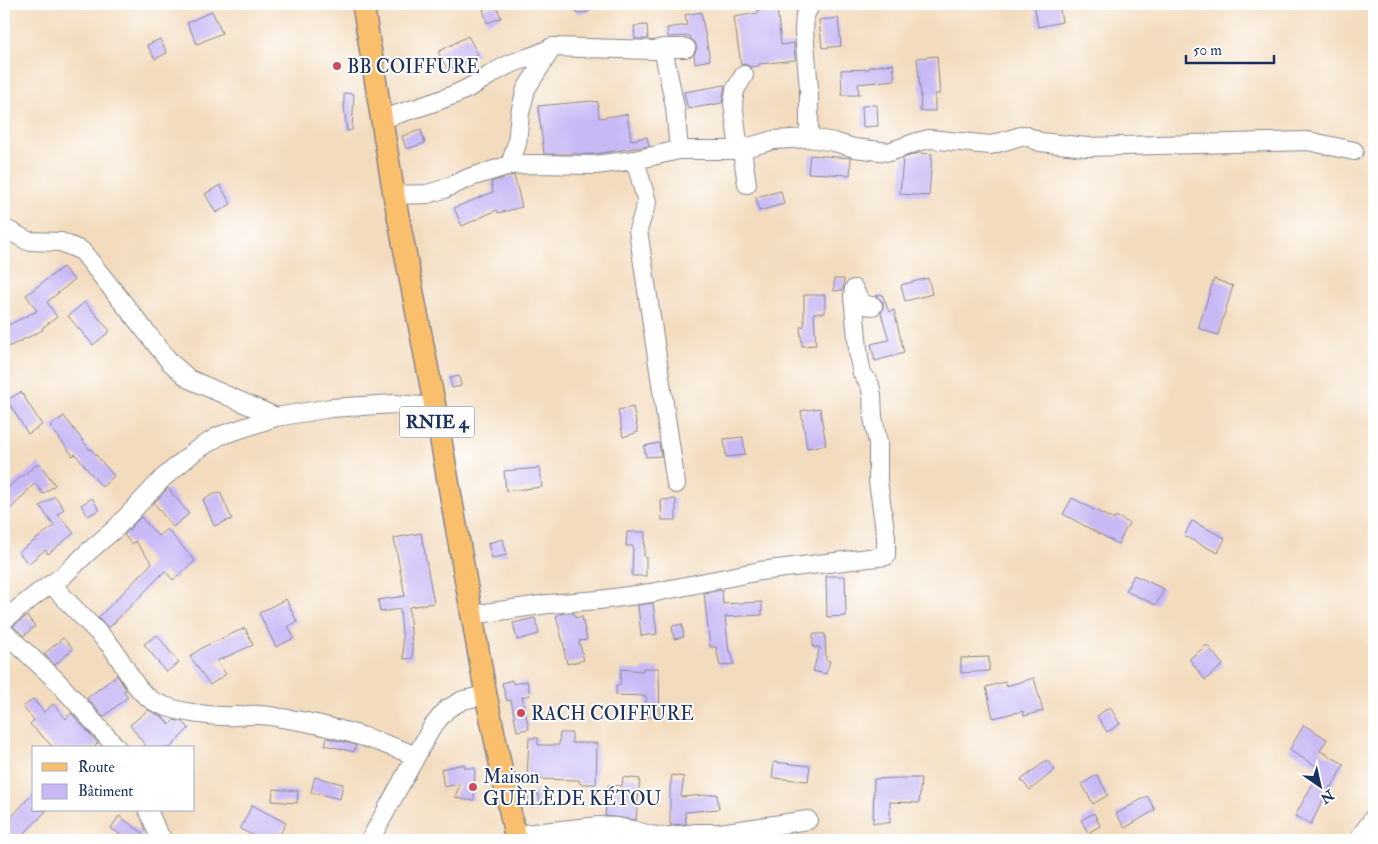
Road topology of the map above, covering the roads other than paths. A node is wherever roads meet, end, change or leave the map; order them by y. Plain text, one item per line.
1 (363, 4) edge
2 (812, 4) edge
3 (552, 47) junction
4 (663, 48) junction
5 (686, 48) dead end
6 (744, 75) dead end
7 (382, 118) junction
8 (810, 138) junction
9 (680, 150) junction
10 (741, 150) junction
11 (1354, 151) dead end
12 (635, 160) junction
13 (510, 165) junction
14 (747, 184) dead end
15 (394, 195) junction
16 (4, 228) edge
17 (873, 306) dead end
18 (435, 407) junction
19 (276, 417) junction
20 (676, 484) dead end
21 (52, 584) junction
22 (471, 616) junction
23 (4, 620) edge
24 (4, 632) edge
25 (486, 695) junction
26 (115, 746) edge
27 (416, 756) junction
28 (149, 812) edge
29 (1374, 817) edge
30 (808, 820) dead end
31 (515, 837) edge
32 (163, 840) edge
33 (370, 840) edge
34 (1358, 840) edge

1 - 7 main road, RNIE 4
2 - 8 street
3 - 4 street
3 - 7 street
3 - 13 street
4 - 5 street
4 - 9 street
6 - 10 street
7 - 15 main road, RNIE 4
8 - 10 street
8 - 11 street
9 - 10 street
9 - 12 street
10 - 14 street
12 - 13 street
12 - 20 street
13 - 15 street
15 - 18 main road, RNIE 4
16 - 19 street
17 - 22 street
18 - 19 street
18 - 22 main road, RNIE 4
19 - 21 street
21 - 23 street
21 - 27 street
22 - 25 main road, RNIE 4
24 - 26 street
25 - 27 street
25 - 31 main road, RNIE 4
27 - 33 street
28 - 32 street
29 - 34 street
30 - 31 street

